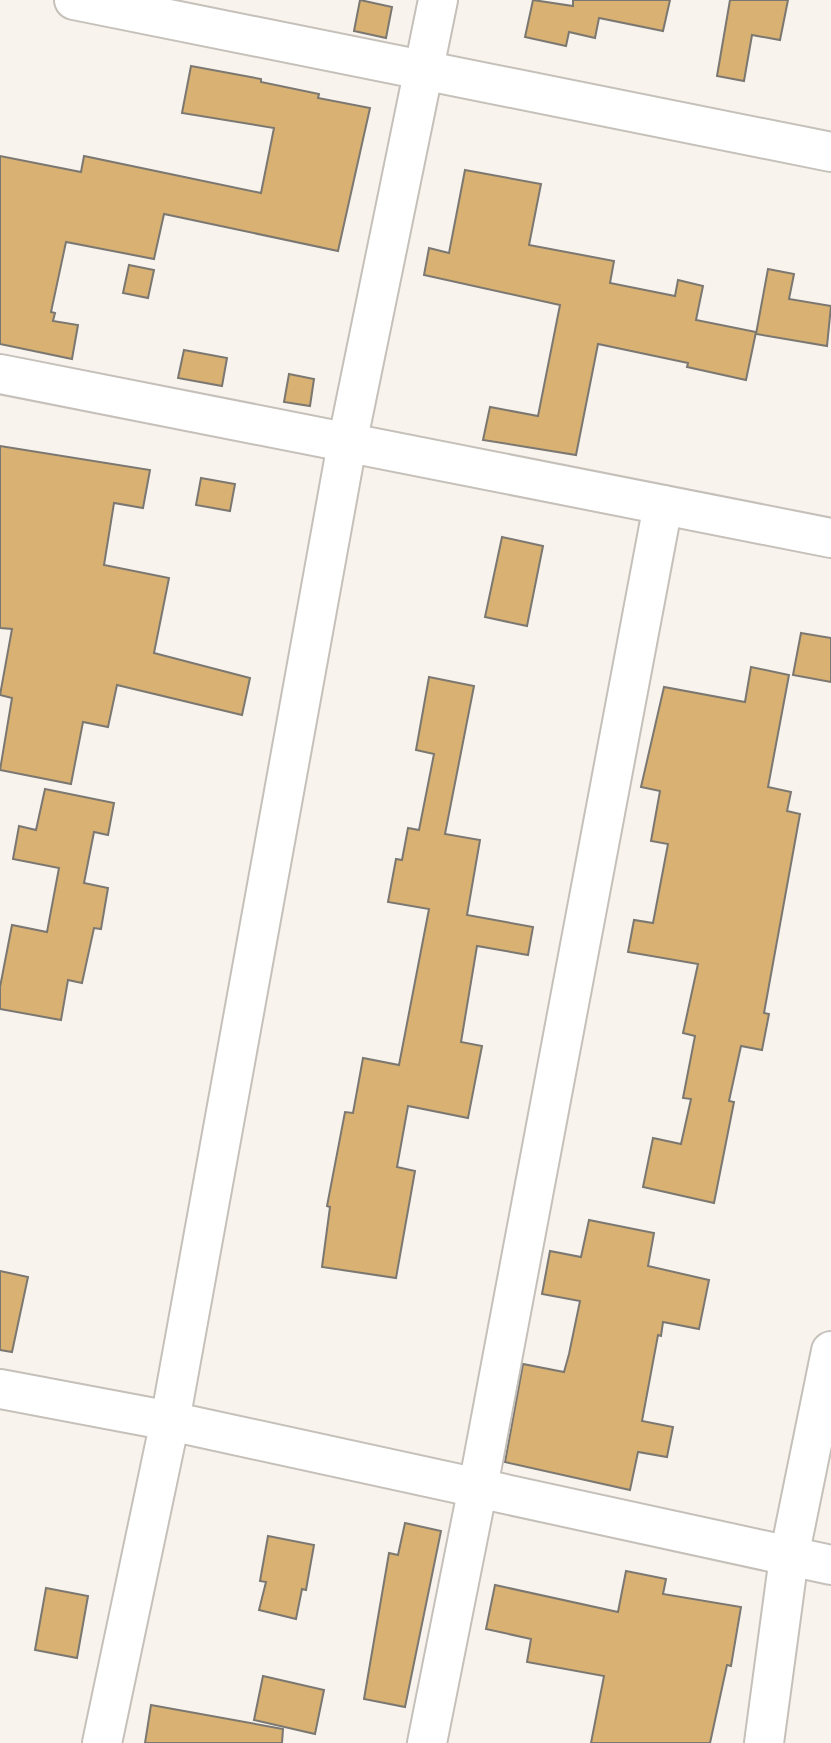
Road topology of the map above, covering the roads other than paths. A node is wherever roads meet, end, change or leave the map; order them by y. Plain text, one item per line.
1 (75, 0) edge
2 (438, 0) edge
3 (423, 69) junction
4 (831, 152) edge
5 (0, 374) edge
6 (347, 444) junction
7 (663, 505) junction
8 (831, 538) edge
9 (831, 1351) edge
10 (0, 1389) edge
11 (170, 1421) junction
12 (478, 1487) junction
13 (789, 1557) junction
14 (831, 1565) edge
15 (102, 1743) edge
16 (427, 1743) edge
17 (764, 1743) edge

1 - 3 street
2 - 3 street
3 - 4 street
3 - 6 street
5 - 6 street
6 - 7 street
6 - 11 street
7 - 8 street
7 - 12 street
9 - 13 street
10 - 11 street
11 - 12 street
11 - 15 street
12 - 13 street
12 - 16 street
13 - 14 street
13 - 17 street

